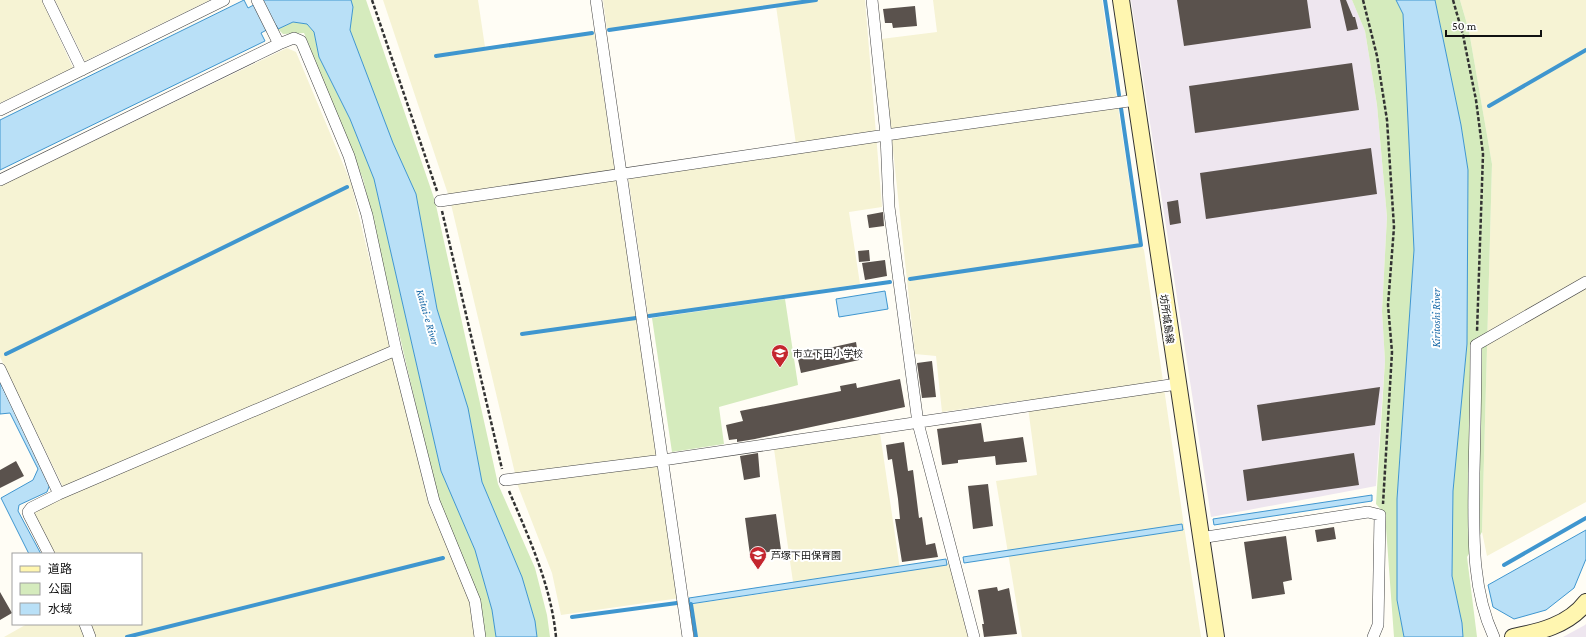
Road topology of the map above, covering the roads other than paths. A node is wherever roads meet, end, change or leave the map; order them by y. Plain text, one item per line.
1 (48, 0) edge
2 (224, 0) edge
3 (257, 0) edge
4 (596, 0) edge
5 (872, 0) edge
6 (1121, 0) edge
7 (277, 41) junction
8 (82, 70) junction
9 (1136, 100) junction
10 (0, 110) edge
11 (886, 135) junction
12 (622, 174) junction
13 (0, 180) edge
14 (440, 201) road end
15 (1586, 282) edge
16 (396, 350) junction
17 (0, 369) edge
18 (1177, 384) junction
19 (918, 423) junction
20 (663, 460) junction
21 (505, 480) road end
22 (59, 494) junction
23 (1200, 538) junction
24 (48, 553) edge
25 (1586, 602) edge
26 (85, 625) edge
27 (90, 637) edge
28 (480, 637) edge
29 (688, 637) edge
30 (974, 637) edge
31 (1216, 637) edge
32 (1373, 637) edge
33 (1494, 637) edge
34 (1512, 637) edge

1 - 8 street
2 - 8 street
3 - 7 street
4 - 12 street
5 - 11 street
6 - 9 main road, 坊所城島線
7 - 13 street
7 - 16 street
8 - 10 street
9 - 11 street
9 - 18 main road, 坊所城島線
11 - 12 street
11 - 19 street
12 - 14 street
12 - 20 street
15 - 33 street
16 - 22 street
16 - 28 street
17 - 22 street
18 - 19 street
18 - 23 main road, 坊所城島線
19 - 20 street
19 - 30 street
20 - 21 street
20 - 29 street
22 - 24 street
23 - 31 main road, 坊所城島線
23 - 32 street
25 - 34 main road
26 - 27 street

